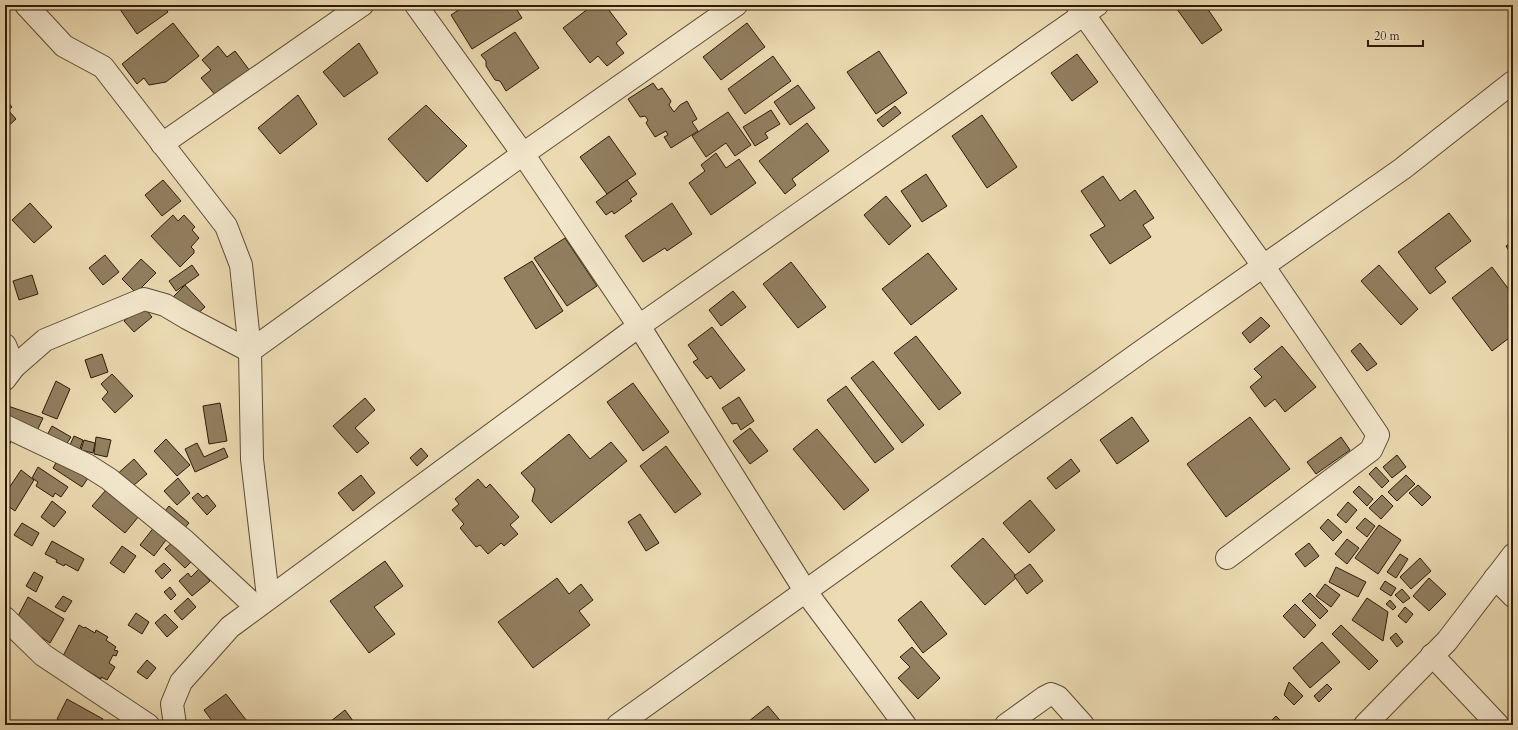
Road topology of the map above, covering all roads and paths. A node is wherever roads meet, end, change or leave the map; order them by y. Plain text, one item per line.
1 (26, 5) edge
2 (362, 5) edge
3 (416, 5) edge
4 (736, 5) edge
5 (1086, 8) edge
6 (1513, 82) edge
7 (162, 144) junction
8 (523, 154) junction
9 (1264, 267) junction
10 (639, 326) junction
11 (5, 345) edge
12 (250, 351) junction
13 (9, 373) edge
14 (5, 426) edge
15 (1513, 555) edge
16 (1227, 558) dead end
17 (1495, 578) junction
18 (806, 592) junction
19 (1513, 596) edge
20 (262, 602) junction
21 (5, 618) edge
22 (1432, 655) junction
23 (148, 725) edge
24 (175, 725) edge
25 (618, 725) edge
26 (905, 725) edge
27 (1006, 725) edge
28 (1083, 725) edge
29 (1365, 725) edge
30 (1498, 725) edge

1 - 7 street
2 - 7 street
3 - 8 street
4 - 8 street
5 - 9 street
5 - 10 street
6 - 9 street
7 - 12 street
8 - 10 street
8 - 12 street
9 - 16 street
9 - 18 street
10 - 18 street
10 - 20 street
11 - 13 street
12 - 13 street
12 - 20 street
14 - 20 street
15 - 17 street
17 - 19 street
17 - 22 street
18 - 25 street
18 - 26 street
20 - 24 street
21 - 23 street
22 - 29 street
22 - 30 street
27 - 28 street

